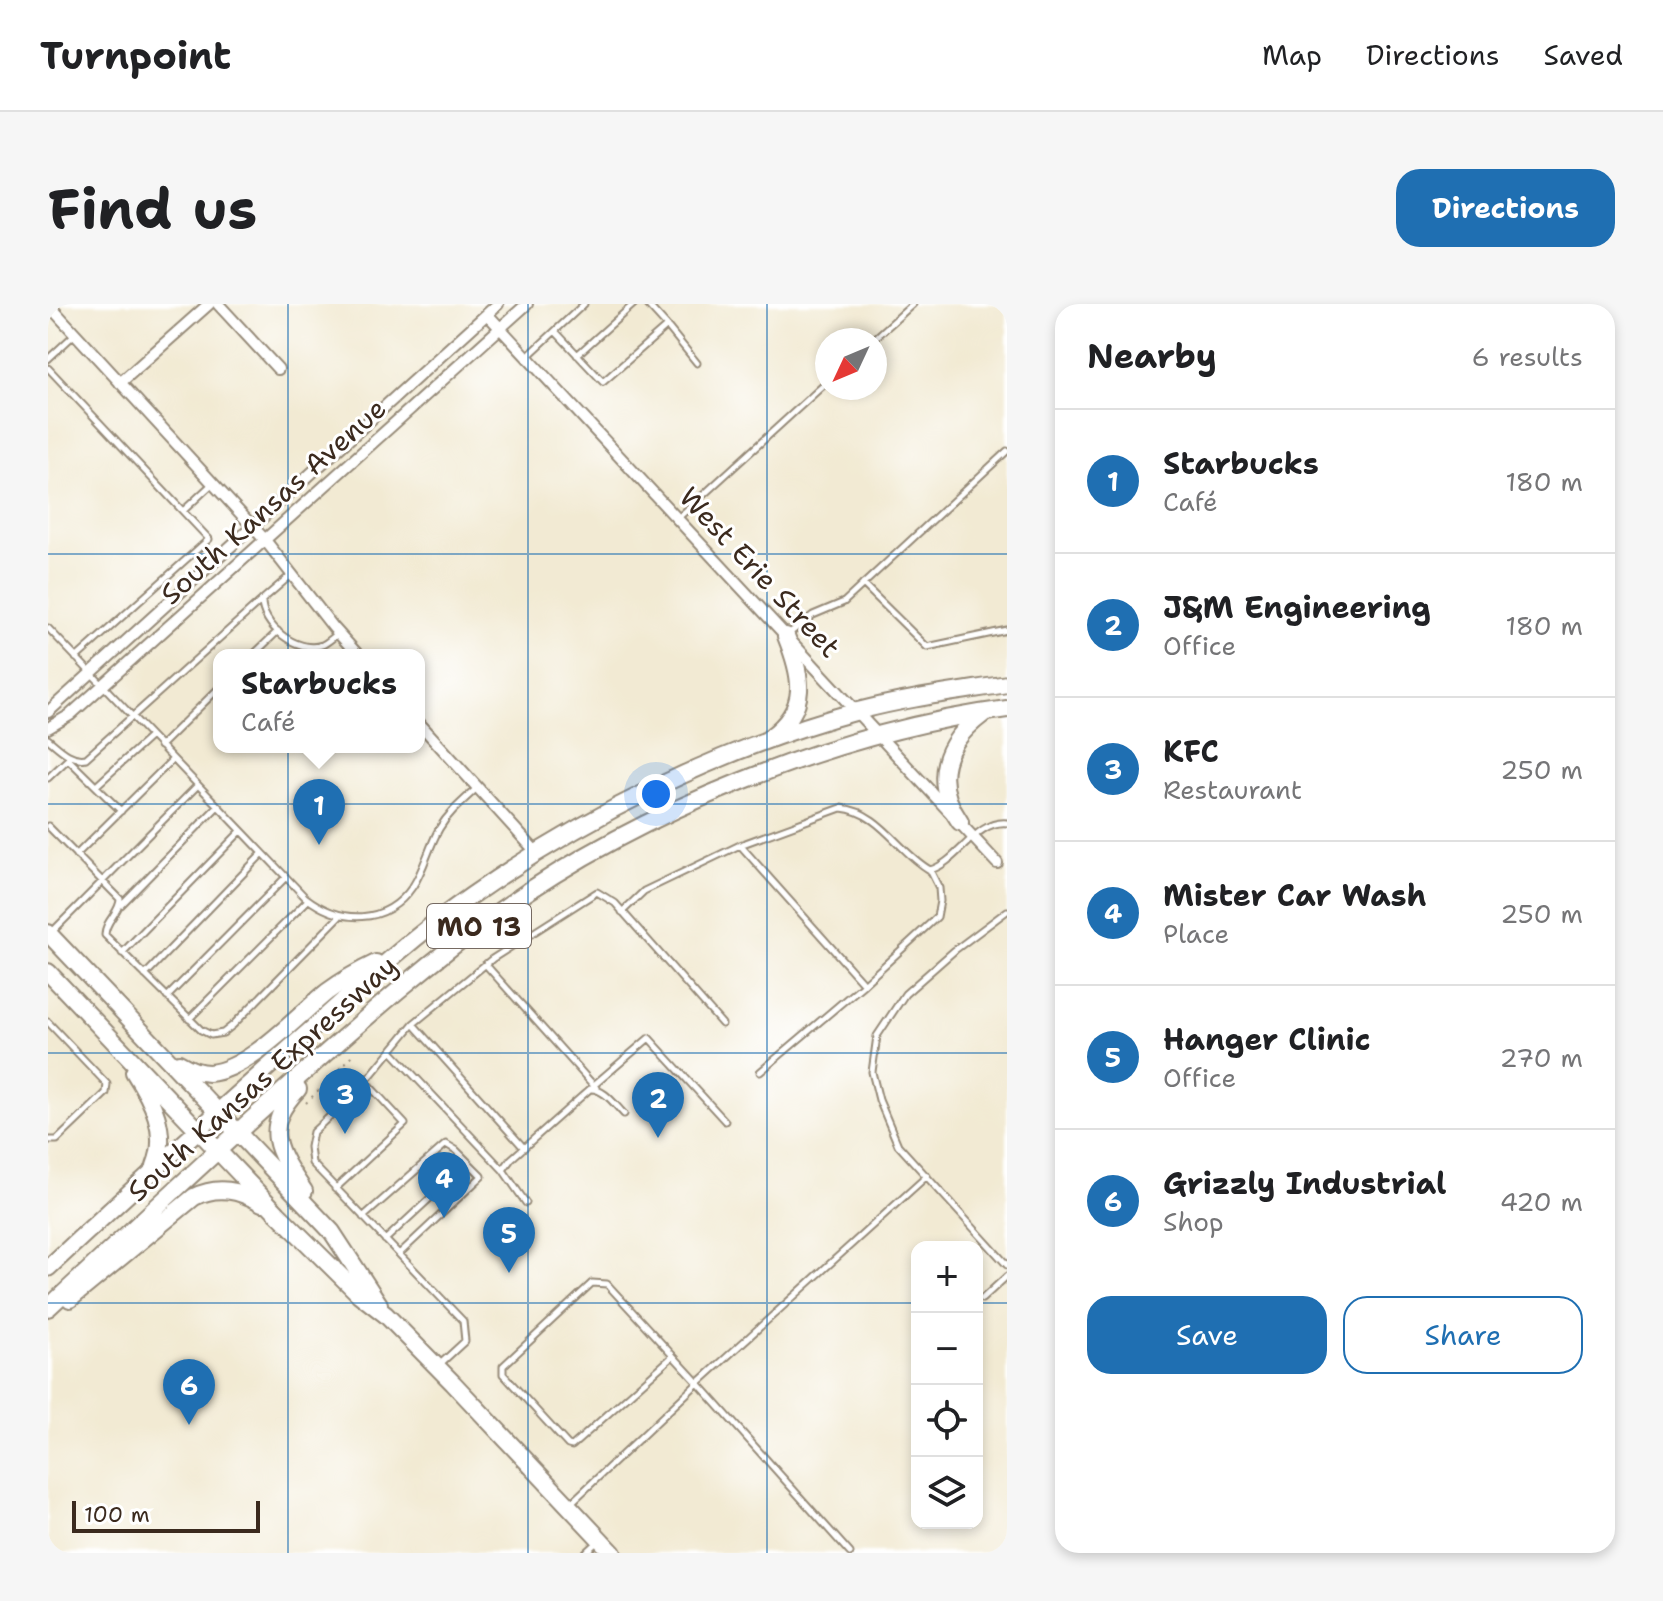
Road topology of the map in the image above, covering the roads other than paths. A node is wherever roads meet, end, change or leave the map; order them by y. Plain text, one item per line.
1 (48, 304) edge
2 (209, 304) edge
3 (218, 304) edge
4 (498, 304) edge
5 (527, 304) edge
6 (584, 304) edge
7 (634, 304) edge
8 (647, 304) edge
9 (913, 304) edge
10 (487, 314) junction
11 (667, 326) junction
12 (886, 328) edge
13 (500, 329) junction
14 (555, 331) junction
15 (75, 334) junction
16 (577, 355) junction
17 (526, 357) junction
18 (48, 359) edge
19 (697, 363) dead end
20 (48, 368) edge
21 (278, 369) dead end
22 (120, 383) junction
23 (815, 393) edge
24 (1007, 451) edge
25 (212, 484) junction
26 (183, 511) junction
27 (677, 519) junction
28 (252, 526) junction
29 (265, 540) junction
30 (293, 574) junction
31 (863, 584) junction
32 (262, 600) junction
33 (48, 628) edge
34 (1007, 630) edge
35 (278, 631) junction
36 (339, 633) junction
37 (786, 636) junction
38 (259, 649) edge
39 (353, 649) edge
40 (76, 658) junction
41 (90, 672) junction
42 (1007, 684) edge
43 (102, 687) junction
44 (213, 694) edge
45 (1007, 709) edge
46 (857, 711) junction
47 (48, 712) edge
48 (985, 712) junction
49 (131, 716) junction
50 (48, 728) edge
51 (425, 730) edge
52 (880, 735) junction
53 (150, 737) junction
54 (48, 739) edge
55 (760, 744) junction
56 (159, 746) junction
57 (69, 758) junction
58 (172, 760) junction
59 (48, 778) edge
60 (96, 786) junction
61 (197, 786) junction
62 (478, 788) junction
63 (217, 807) junction
64 (121, 811) junction
65 (960, 822) junction
66 (1007, 823) edge
67 (48, 826) edge
68 (241, 831) junction
69 (973, 837) junction
70 (740, 845) junction
71 (263, 853) junction
72 (537, 853) junction
73 (76, 855) junction
74 (997, 863) dead end
75 (930, 870) junction
76 (286, 877) junction
77 (102, 881) junction
78 (308, 900) junction
79 (120, 906) junction
80 (1007, 911) edge
81 (622, 912) junction
82 (339, 917) junction
83 (49, 934) edge
84 (399, 952) junction
85 (122, 953) junction
86 (486, 965) junction
87 (48, 972) edge
88 (145, 975) junction
89 (864, 984) junction
90 (167, 997) junction
91 (379, 1005) junction
92 (189, 1019) junction
93 (94, 1020) junction
94 (48, 1022) edge
95 (413, 1024) junction
96 (722, 1024) dead end
97 (391, 1051) junction
98 (164, 1053) junction
99 (760, 1072) dead end
100 (366, 1082) junction
101 (596, 1087) junction
102 (218, 1110) junction
103 (624, 1114) dead end
104 (725, 1121) dead end
105 (198, 1129) junction
106 (238, 1131) junction
107 (48, 1140) edge
108 (524, 1148) junction
109 (217, 1150) junction
110 (152, 1170) junction
111 (503, 1170) junction
112 (927, 1176) junction
113 (453, 1177) dead end
114 (335, 1189) junction
115 (526, 1203) dead end
116 (278, 1214) junction
117 (363, 1217) junction
118 (332, 1232) junction
119 (385, 1240) junction
120 (399, 1254) junction
121 (1007, 1265) edge
122 (48, 1268) edge
123 (1007, 1276) edge
124 (983, 1298) edge
125 (48, 1310) edge
126 (386, 1315) junction
127 (673, 1356) junction
128 (437, 1367) junction
129 (698, 1383) junction
130 (568, 1506) junction
131 (600, 1539) junction
132 (585, 1553) edge
133 (613, 1553) edge
134 (850, 1553) edge

1 - 15 street
2 - 22 street
3 - 21 street
4 - 10 street, South Kansas Avenue
5 - 13 street, South Kansas Avenue
6 - 14 lane
7 - 16 lane
8 - 11 lane
9 - 12 lane
10 - 13 street, West Erie Street
10 - 28 street, South Kansas Avenue
11 - 16 lane
11 - 19 lane
13 - 17 street, West Erie Street
13 - 29 street, South Kansas Avenue
14 - 16 lane
14 - 17 lane
15 - 18 lane
15 - 22 street
17 - 27 street, West Erie Street
20 - 26 lane
22 - 25 street
23 - 27 lane
24 - 31 lane
25 - 26 lane
25 - 28 street
26 - 40 lane
27 - 37 street, West Erie Street
28 - 29 street
28 - 41 street, South Kansas Avenue
29 - 30 street
29 - 43 street, South Kansas Avenue
30 - 32 lane
30 - 36 street
31 - 34 lane
31 - 37 lane
32 - 35 lane
32 - 49 lane
33 - 40 lane
35 - 36 lane
35 - 38 lane
36 - 39 street
37 - 46 street, West Erie Street
37 - 55 main road
40 - 41 lane
41 - 43 lane
41 - 47 street, South Kansas Avenue
42 - 46 main road, South Kansas Expressway / MO 13
43 - 49 lane
43 - 50 street, South Kansas Avenue
44 - 56 lane
45 - 48 main road, South Kansas Expressway / MO 13
46 - 52 street, West Erie Street
46 - 55 main road, South Kansas Expressway / MO 13
48 - 52 main road, South Kansas Expressway / MO 13
48 - 65 main road
49 - 53 lane
49 - 57 lane
51 - 62 street
52 - 65 street, West Erie Street
52 - 91 main road, South Kansas Expressway / MO 13
53 - 56 lane
53 - 60 lane
54 - 57 lane
55 - 72 main road, South Kansas Expressway / MO 13
56 - 58 lane
57 - 59 lane
57 - 60 lane
58 - 61 lane
58 - 64 lane
60 - 64 lane
61 - 63 lane
61 - 77 lane
62 - 72 street
62 - 82 lane
63 - 68 lane
63 - 79 lane
64 - 73 lane
65 - 69 street, West Erie Street
66 - 69 lane
67 - 73 lane
68 - 71 lane
68 - 85 lane
69 - 74 street, West Erie Street
69 - 75 lane
70 - 75 lane
70 - 81 lane
70 - 89 lane
71 - 76 lane
71 - 88 lane
72 - 84 main road, South Kansas Expressway / MO 13
73 - 77 lane
75 - 89 lane
76 - 78 lane
76 - 90 lane
77 - 79 lane
77 - 83 lane
78 - 82 lane
78 - 92 lane
79 - 85 lane
80 - 112 lane
81 - 86 lane
81 - 96 lane
82 - 92 lane
83 - 98 main road
84 - 98 main road
84 - 102 main road, South Kansas Expressway / MO 13
85 - 88 lane
86 - 95 lane
86 - 101 lane
87 - 93 main road
88 - 90 lane
89 - 99 lane
90 - 92 lane
91 - 106 main road, South Kansas Expressway / MO 13
91 - 118 main road
93 - 105 main road
93 - 110 main road
94 - 107 lane
95 - 97 lane
95 - 108 lane
97 - 100 lane
97 - 111 lane
98 - 102 main road
100 - 114 lane
100 - 114 lane
101 - 103 lane
101 - 104 lane
101 - 108 lane
102 - 105 main road, South Kansas Expressway / MO 13
102 - 106 main road
105 - 109 main road
105 - 110 main road, South Kansas Expressway / MO 13
106 - 109 main road, South Kansas Expressway / MO 13
106 - 118 main road
108 - 111 lane
109 - 116 main road
109 - 125 main road, South Kansas Expressway / MO 13
110 - 122 main road, South Kansas Expressway / MO 13
111 - 115 lane
112 - 121 lane
112 - 129 lane
113 - 119 lane
114 - 117 lane
116 - 125 main road
116 - 126 main road
117 - 119 lane
117 - 120 lane
118 - 126 main road
119 - 120 lane
120 - 128 lane
123 - 124 lane
126 - 128 main road
127 - 127 lane
127 - 129 lane
128 - 130 main road
129 - 130 lane
129 - 134 lane
130 - 131 main road
131 - 132 lane
131 - 133 main road

